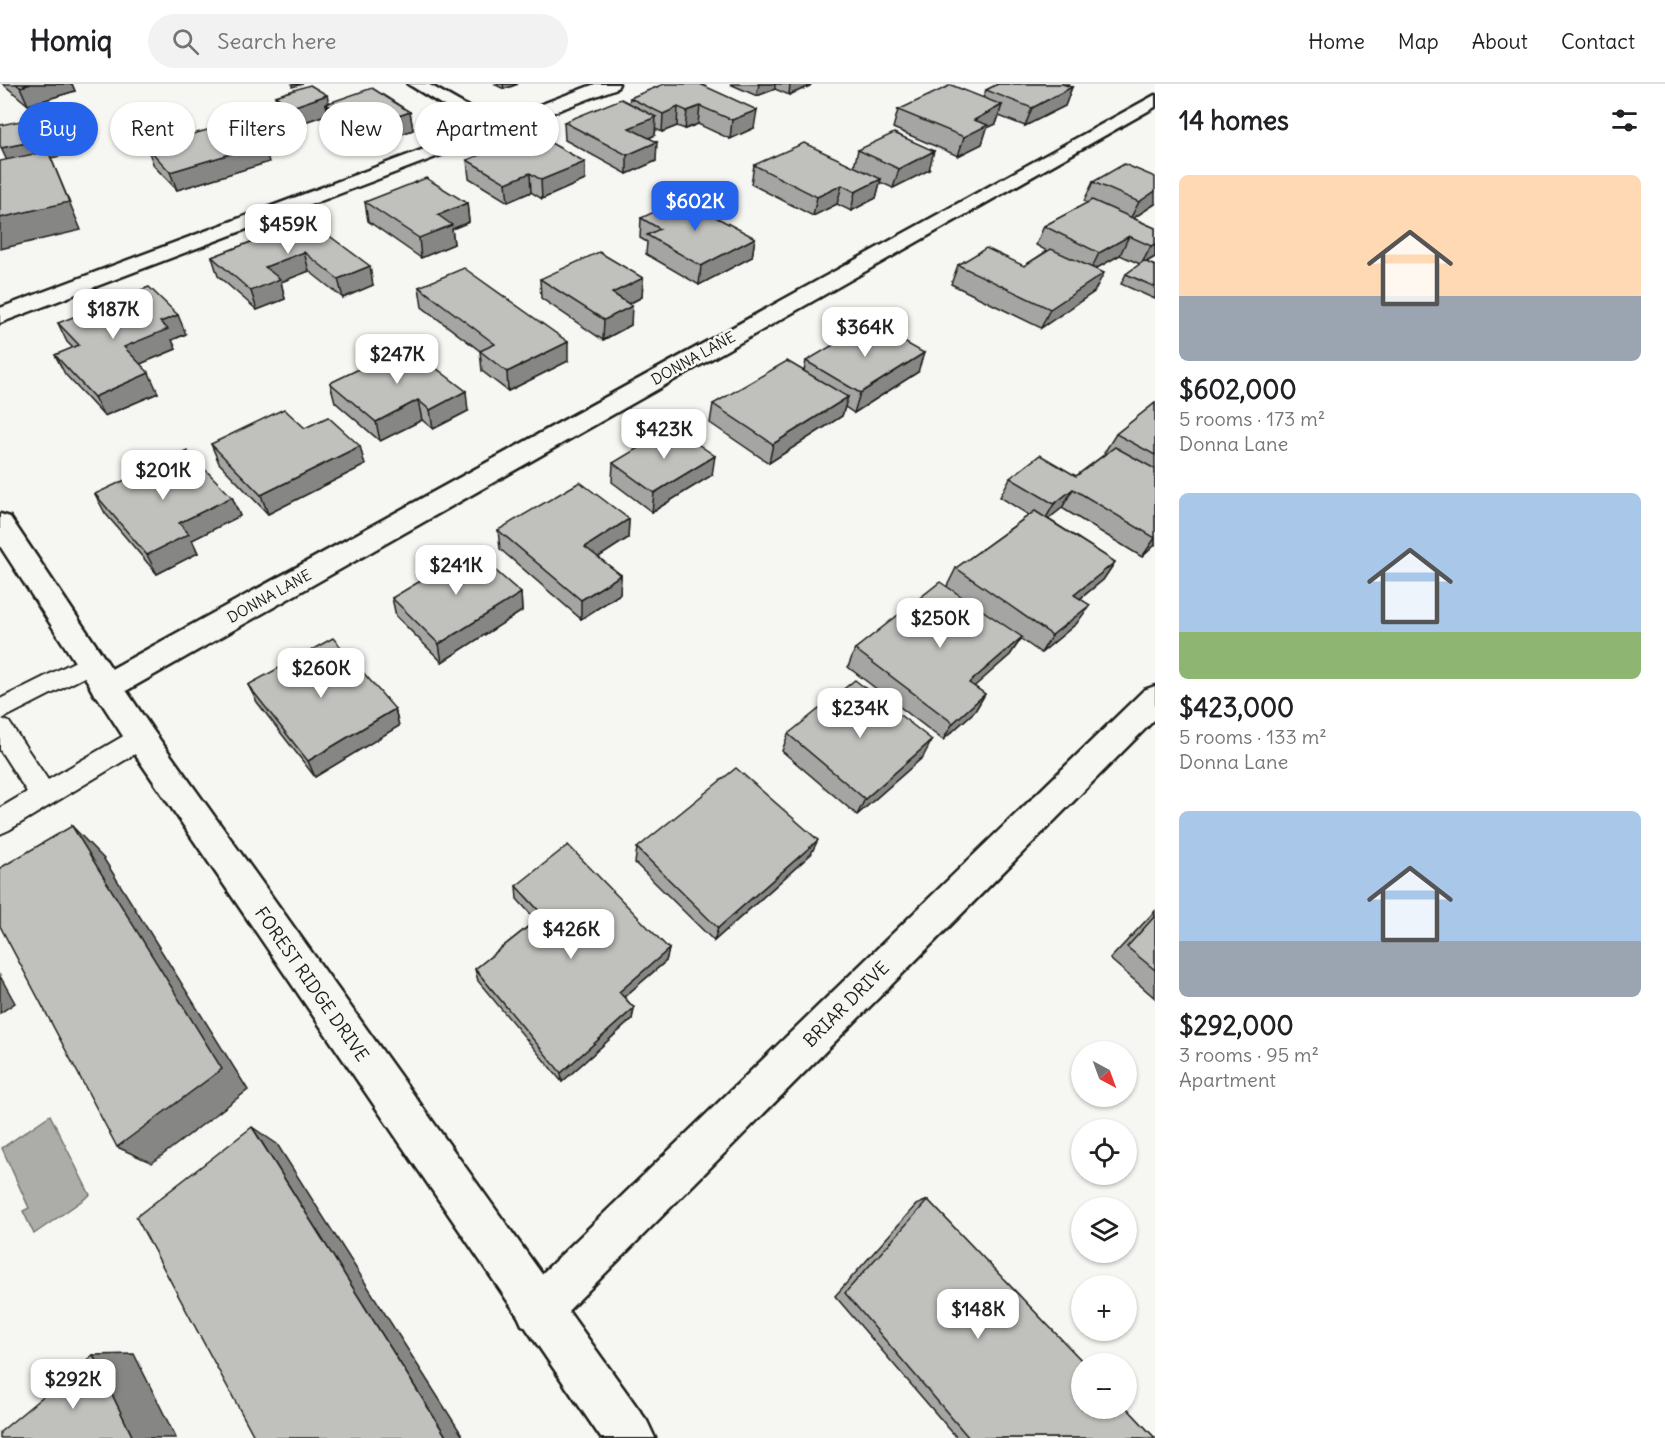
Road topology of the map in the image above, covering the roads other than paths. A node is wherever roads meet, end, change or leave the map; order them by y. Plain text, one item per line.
1 (416, 84) edge
2 (611, 84) edge
3 (1155, 100) edge
4 (448, 102) edge
5 (559, 104) edge
6 (424, 156) edge
7 (0, 316) edge
8 (0, 524) edge
9 (98, 675) junction
10 (1155, 699) edge
11 (0, 710) edge
12 (0, 729) edge
13 (141, 738) junction
14 (44, 796) junction
15 (0, 822) edge
16 (538, 1309) junction
17 (630, 1438) edge

1 - 4 street
2 - 5 street
3 - 9 street, DONNA LANE
6 - 7 street
8 - 9 street, FOREST RIDGE DRIVE
9 - 11 lane
9 - 13 street, FOREST RIDGE DRIVE
10 - 16 street, BRIAR DRIVE
12 - 14 lane
13 - 14 lane
13 - 16 street, FOREST RIDGE DRIVE
14 - 15 lane
16 - 17 street, FOREST RIDGE DRIVE

